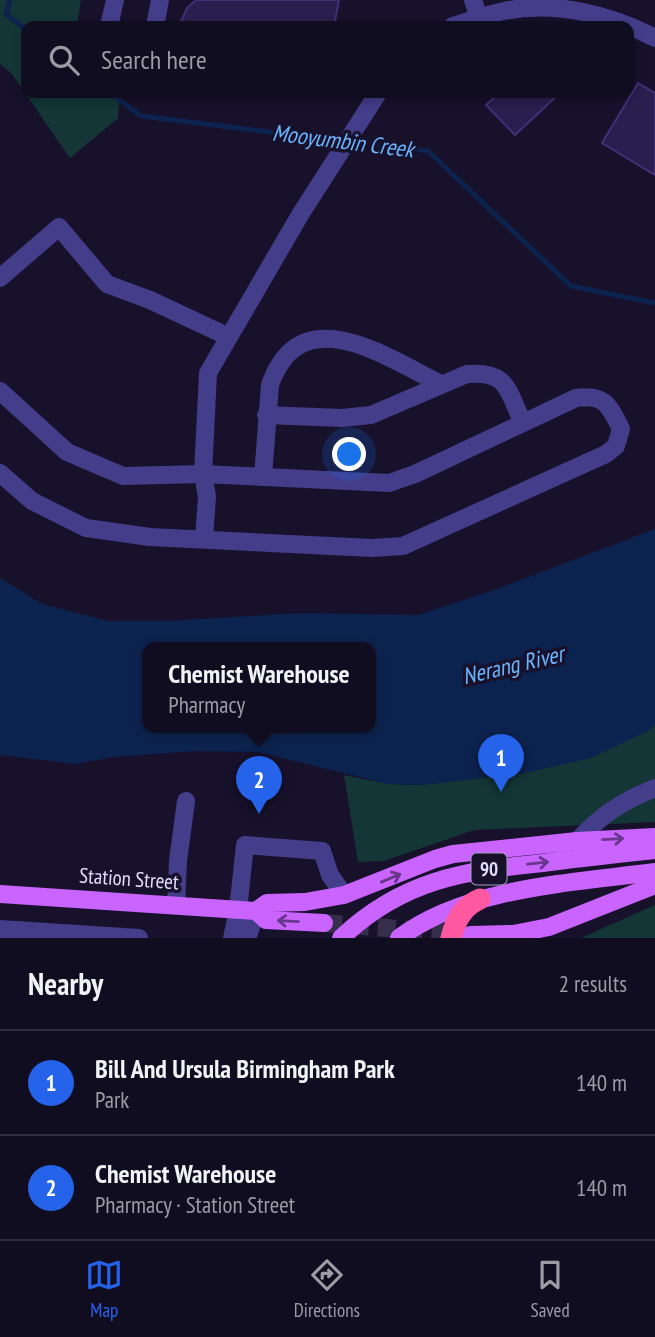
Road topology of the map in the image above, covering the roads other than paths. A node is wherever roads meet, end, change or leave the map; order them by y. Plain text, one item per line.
1 (115, 0) edge
2 (160, 0) edge
3 (473, 0) edge
4 (504, 5) edge
5 (478, 18) junction
6 (110, 21) edge
7 (156, 21) edge
8 (469, 21) edge
9 (618, 21) edge
10 (634, 28) edge
11 (655, 38) edge
12 (375, 98) edge
13 (0, 278) edge
14 (229, 337) junction
15 (441, 384) junction
16 (0, 391) edge
17 (267, 415) junction
18 (523, 423) junction
19 (0, 473) edge
20 (203, 474) junction
21 (263, 477) junction
22 (204, 539) junction
23 (655, 788) edge
24 (186, 801) dead end
25 (655, 837) edge
26 (577, 841) junction
27 (655, 850) edge
28 (655, 872) edge
29 (655, 885) edge
30 (0, 894) edge
31 (344, 895) junction
32 (480, 899) junction
33 (176, 905) junction
34 (247, 910) junction
35 (324, 923) tunnel mouth
36 (0, 929) edge
37 (461, 936) edge
38 (139, 938) edge
39 (232, 938) edge
40 (245, 938) edge
41 (341, 938) edge
42 (399, 938) edge

1 - 6 street
2 - 7 street
3 - 5 street
4 - 5 street
4 - 9 street
5 - 8 street
10 - 11 street
12 - 14 street
13 - 14 street
14 - 20 street
15 - 17 street
15 - 17 street
15 - 18 street
16 - 20 street
17 - 21 street
18 - 21 street
18 - 22 street
19 - 22 street
20 - 21 street
20 - 22 street
23 - 26 street
24 - 33 street
26 -> 25 main road
31 -> 26 main road
41 -> 27 main road, 90
28 - 32 main road, 90
29 - 37 main road
30 - 33 main road, Station Street
31 - 34 main road
31 - 34 street
32 - 37 highway
32 - 42 main road, 90
33 - 34 main road, Station Street
35 -> 34 main road
34 - 39 street
34 - 40 street
36 - 38 street

